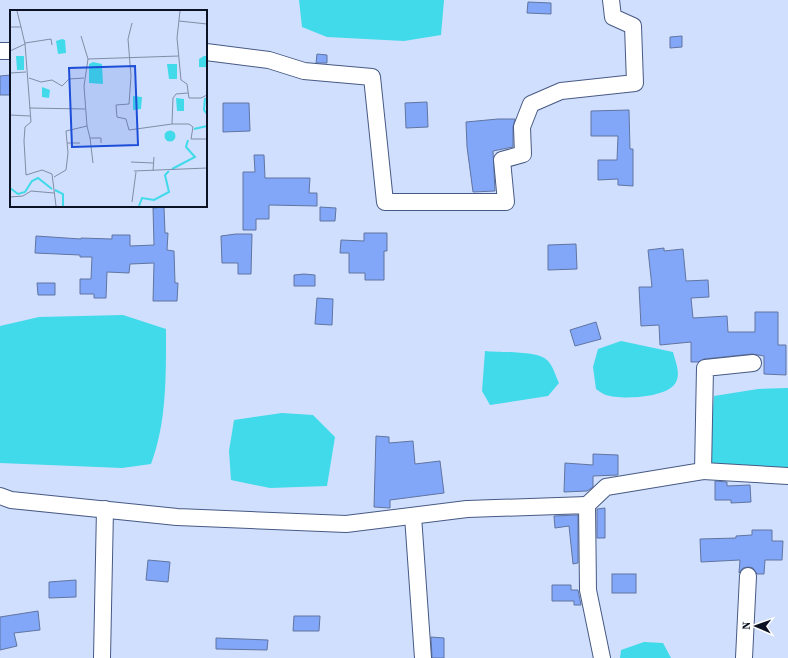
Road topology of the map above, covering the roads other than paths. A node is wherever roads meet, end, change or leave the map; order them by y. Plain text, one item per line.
1 (611, 0) edge
2 (10, 51) edge
3 (0, 52) edge
4 (207, 52) edge
5 (753, 363) dead end
6 (703, 472) junction
7 (788, 476) edge
8 (0, 496) edge
9 (587, 505) junction
10 (105, 509) junction
11 (413, 516) junction
12 (748, 576) dead end
13 (102, 658) edge
14 (423, 658) edge
15 (602, 658) edge
16 (744, 658) edge

1 - 4 street
2 - 3 street
5 - 6 street
6 - 7 street
6 - 9 street
8 - 10 street
9 - 11 street
9 - 15 street
10 - 11 street
10 - 13 street
11 - 14 street
12 - 16 street

